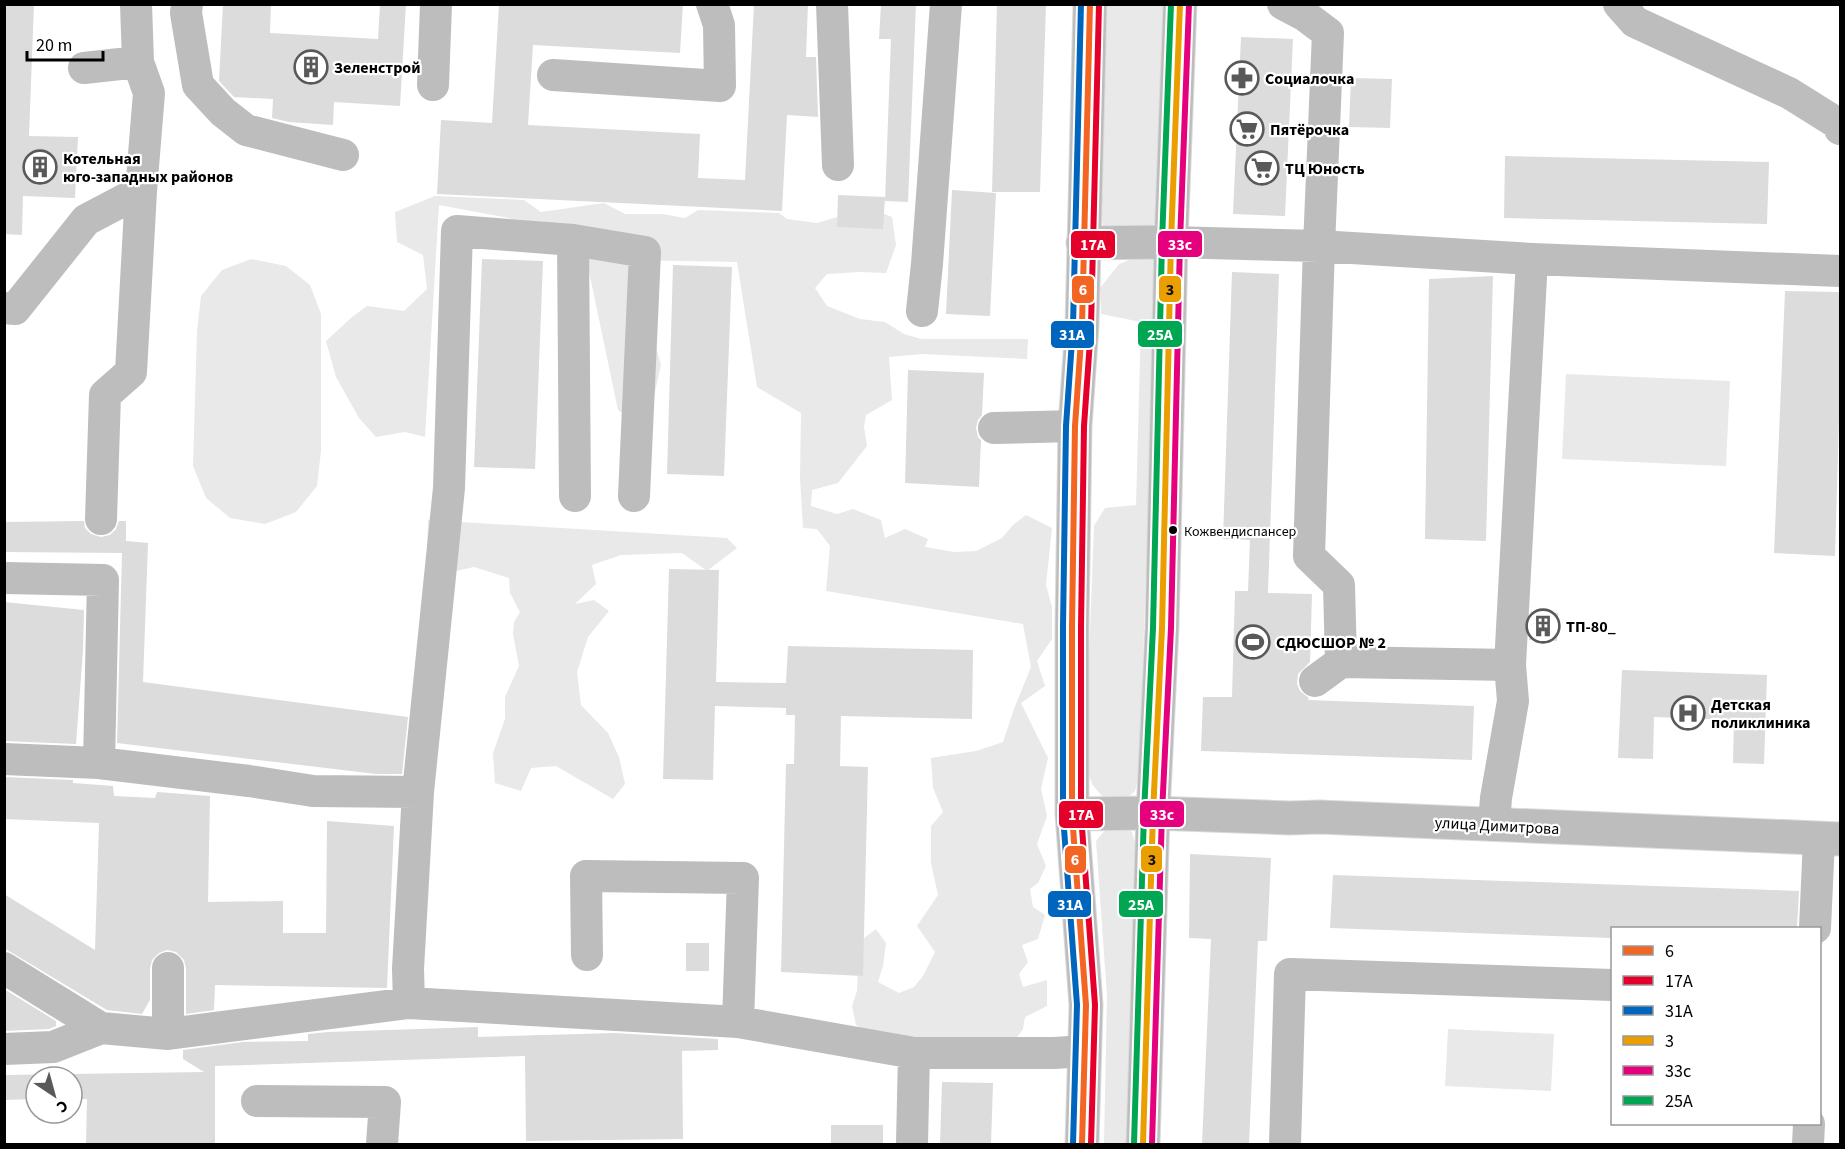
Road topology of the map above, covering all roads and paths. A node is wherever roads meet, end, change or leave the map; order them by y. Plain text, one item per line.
1 (136, 4) edge
2 (187, 4) edge
3 (436, 4) edge
4 (712, 4) edge
5 (832, 4) edge
6 (946, 4) edge
7 (1090, 4) edge
8 (1180, 4) edge
9 (1283, 4) edge
10 (1618, 4) edge
11 (138, 62) junction
12 (84, 68) dead end
13 (553, 75) dead end
14 (433, 85) dead end
15 (1840, 129) edge
16 (343, 155) dead end
17 (838, 165) dead end
18 (141, 191) junction
19 (573, 240) junction
20 (1171, 242) junction
21 (1083, 243) junction
22 (1319, 246) junction
23 (1532, 259) junction
24 (1840, 271) edge
25 (4, 308) edge
26 (922, 311) dead end
27 (1075, 426) junction
28 (994, 428) dead end
29 (575, 496) dead end
30 (634, 496) dead end
31 (101, 519) dead end
32 (4, 578) edge
33 (1341, 662) junction
34 (1510, 665) junction
35 (1315, 681) dead end
36 (4, 759) edge
37 (99, 763) junction
38 (418, 792) junction
39 (1153, 813) junction
40 (1071, 814) junction
41 (1494, 825) junction
42 (1830, 839) edge
43 (1815, 927) edge
44 (587, 955) dead end
45 (168, 968) dead end
46 (6, 971) edge
47 (1611, 985) edge
48 (409, 1004) junction
49 (738, 1022) junction
50 (101, 1028) junction
51 (168, 1034) junction
52 (4, 1049) edge
53 (1085, 1051) junction
54 (915, 1053) junction
55 (257, 1101) dead end
56 (1809, 1125) edge
57 (382, 1144) edge
58 (912, 1144) edge
59 (1082, 1144) edge
60 (1143, 1144) edge
61 (1285, 1144) edge
62 (1808, 1144) edge

1 - 11 lane
2 - 16 lane
3 - 14 lane
4 - 13 lane
5 - 17 lane
6 - 26 lane
7 - 21 main road
8 - 20 main road
9 - 22 lane
10 - 15 lane
11 - 12 lane
11 - 18 lane
18 - 25 lane
18 - 31 lane
19 - 29 lane
19 - 30 lane
19 - 38 lane
20 - 21 main road
20 - 22 lane
20 - 39 main road
21 - 27 main road
22 - 23 lane
22 - 33 lane
23 - 24 lane
23 - 34 lane
27 - 28 lane
27 - 40 main road
32 - 37 lane
33 - 34 lane
33 - 35 lane
34 - 41 lane
36 - 37 lane
37 - 38 lane
38 - 48 lane
39 - 40 main road, улица Димитрова
39 - 41 main road, улица Димитрова
39 - 60 main road
40 - 53 main road
41 - 42 main road, улица Димитрова
42 - 43 lane
44 - 49 lane
45 - 51 lane
46 - 50 lane
47 - 61 lane
48 - 49 lane
48 - 51 lane
49 - 54 lane
50 - 51 lane
50 - 52 lane
53 - 54 lane
53 - 59 main road
54 - 58 lane
55 - 57 lane
56 - 62 lane

